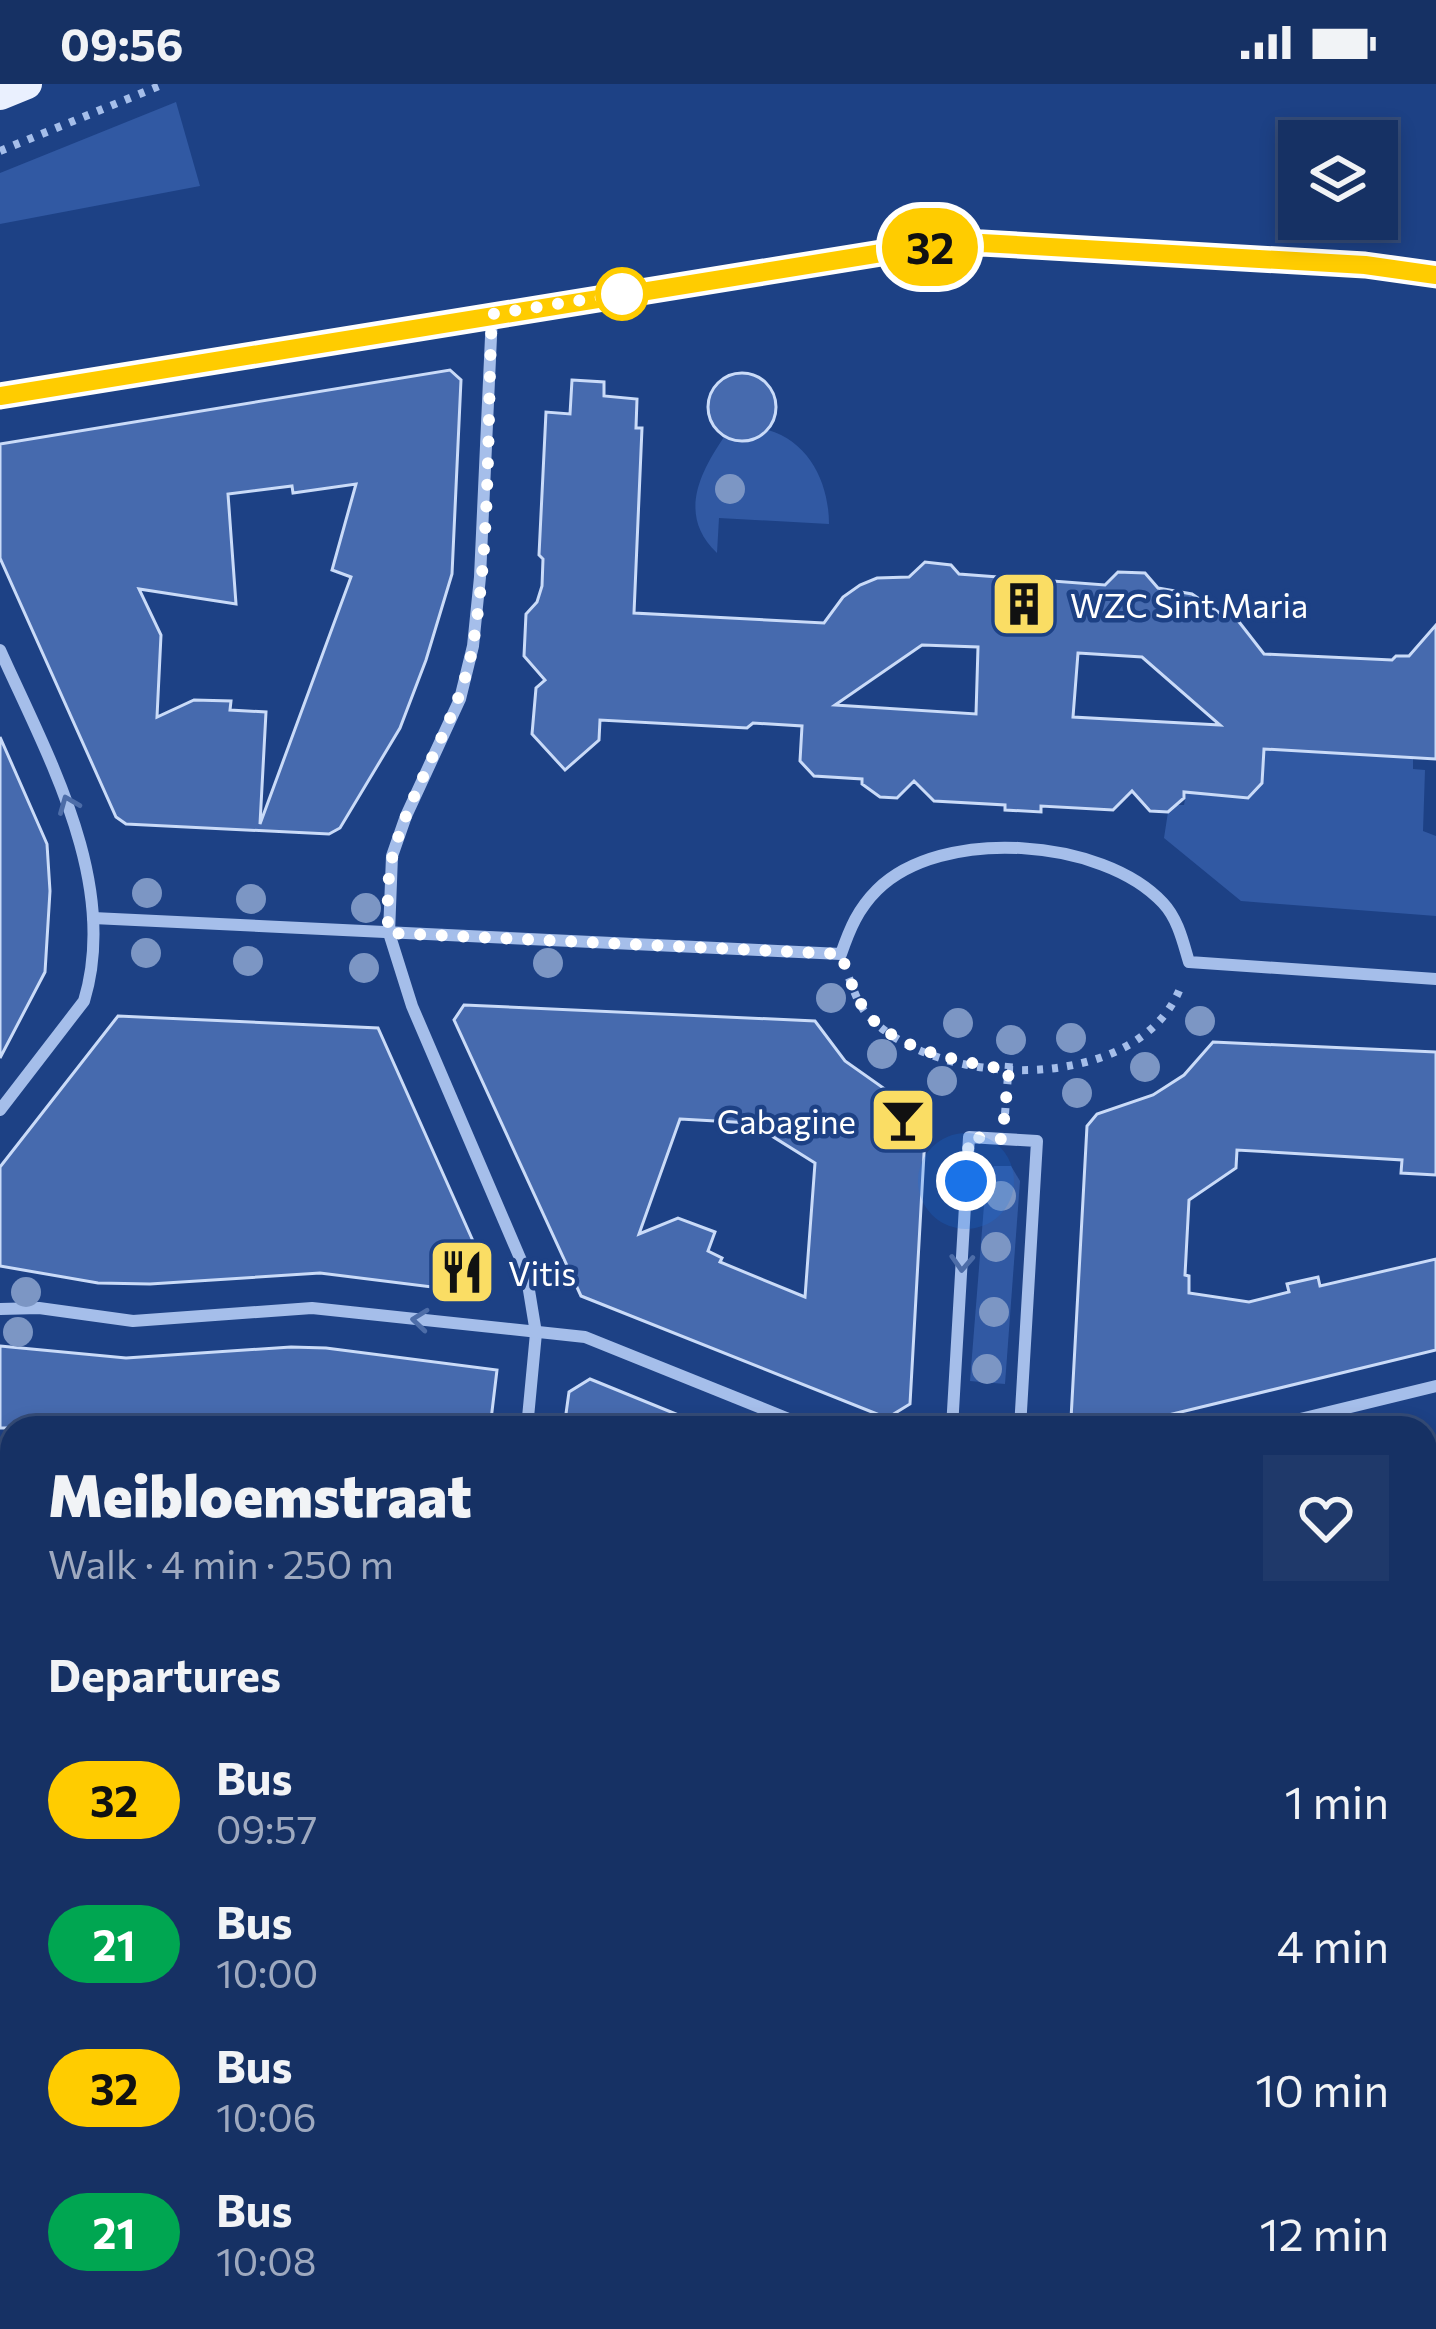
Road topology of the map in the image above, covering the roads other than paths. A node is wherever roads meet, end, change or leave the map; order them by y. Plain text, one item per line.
1 (27, 84) edge
2 (0, 95) edge
3 (1436, 274) edge
4 (492, 314) junction
5 (0, 397) edge
6 (0, 650) edge
7 (93, 918) junction
8 (388, 933) junction
9 (1436, 979) edge
10 (0, 1110) edge
11 (3, 1308) edge
12 (536, 1333) junction
13 (1436, 1386) edge
14 (528, 1416) edge
15 (781, 1416) edge
16 (953, 1416) edge
17 (1021, 1416) edge
18 (1313, 1416) edge

1 - 2 main road
3 - 4 street
4 - 5 street
4 - 8 street
7 -> 6 street
7 - 8 street
7 - 10 street
8 - 9 street
8 - 12 street
12 -> 11 street
12 - 14 street
12 - 15 street
13 - 18 street
17 -> 16 street

